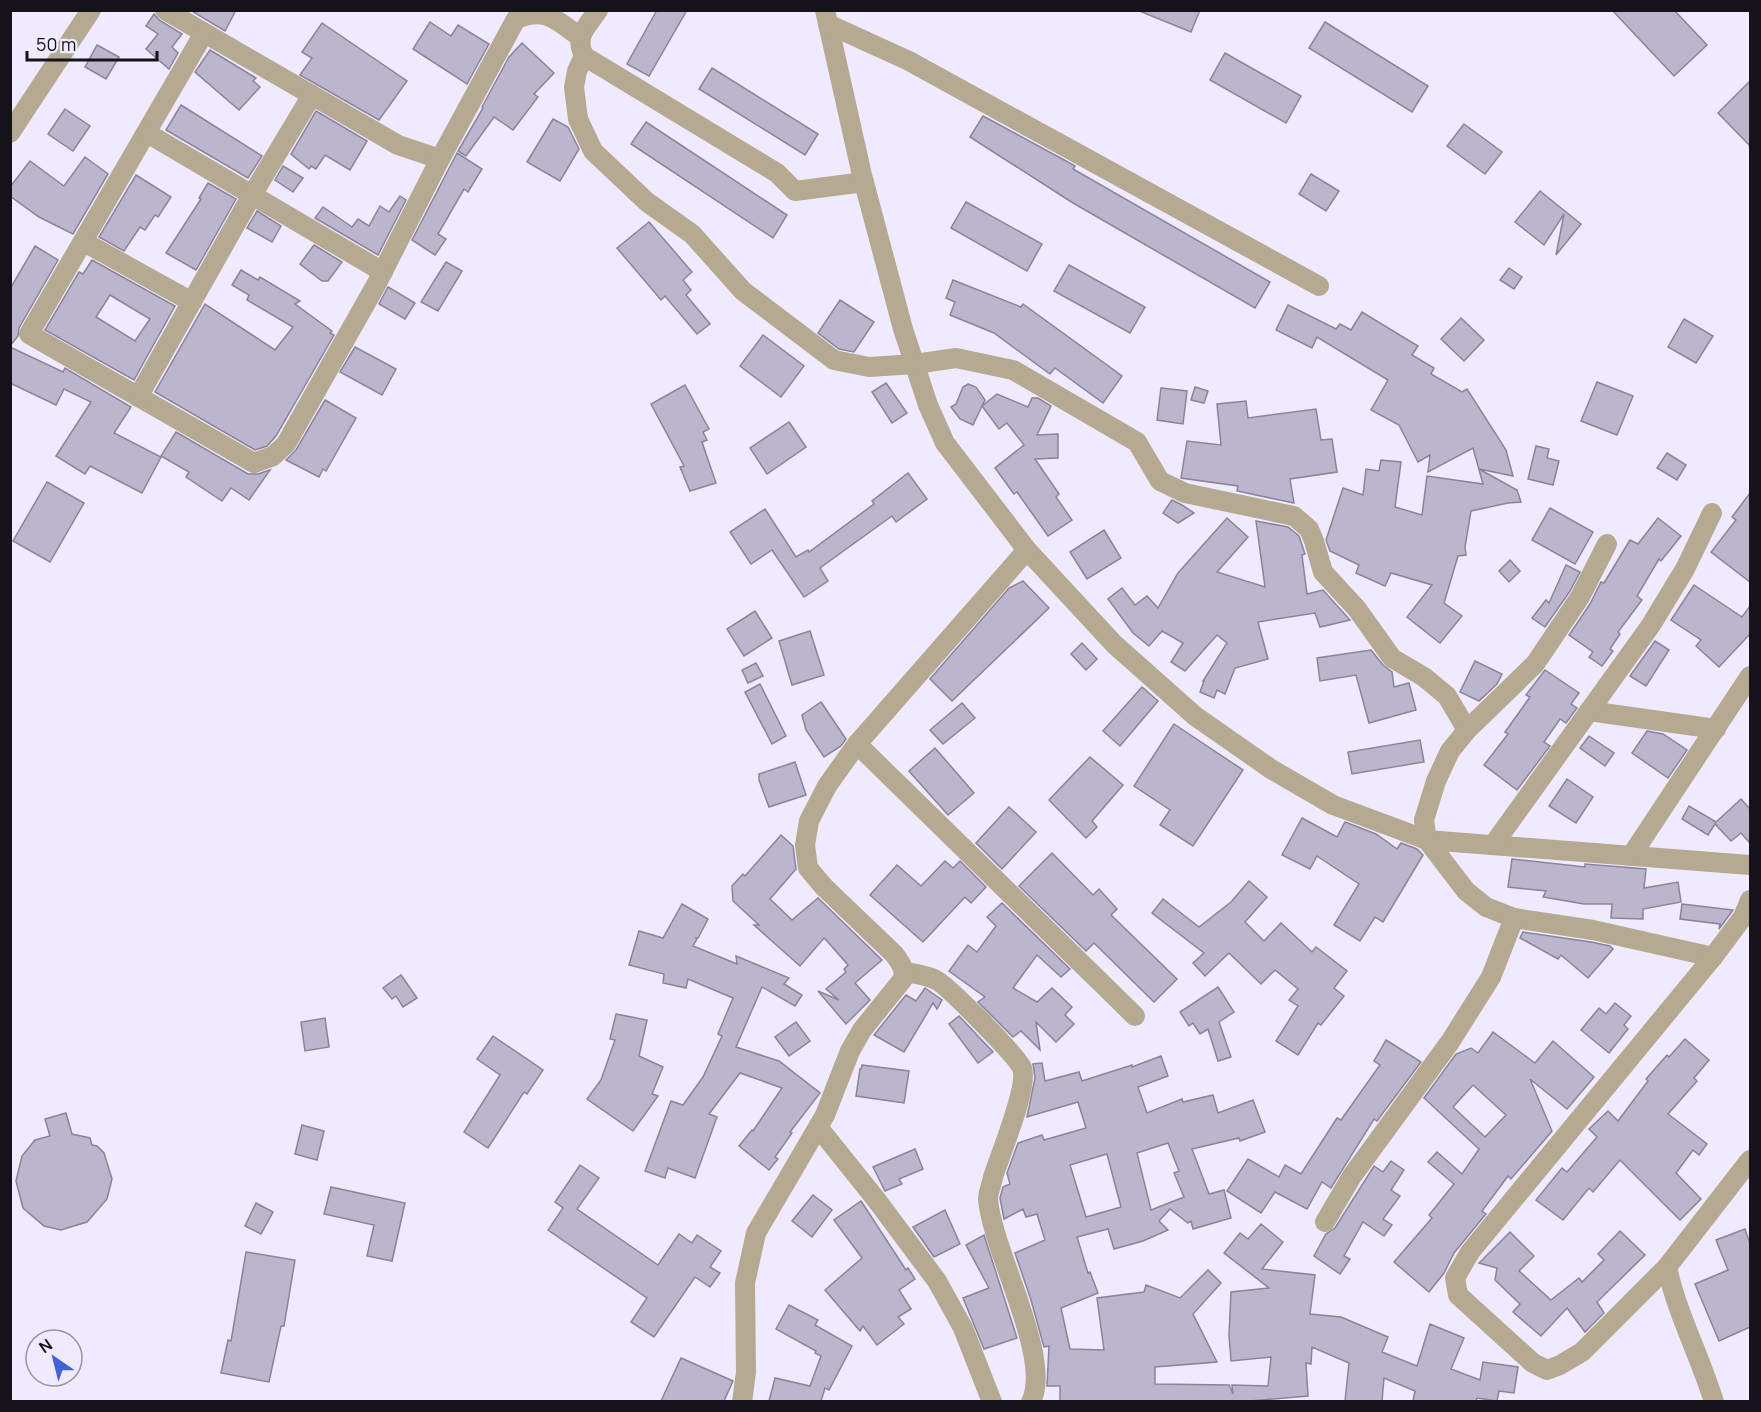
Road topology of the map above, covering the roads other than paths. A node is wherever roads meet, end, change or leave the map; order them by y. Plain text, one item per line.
1 (91, 10) edge
2 (165, 10) edge
3 (598, 10) edge
4 (529, 12) edge
5 (827, 17) edge
6 (204, 33) junction
7 (582, 47) junction
8 (312, 95) junction
9 (10, 133) edge
10 (147, 133) junction
11 (440, 159) junction
12 (864, 183) junction
13 (252, 195) junction
14 (84, 242) junction
15 (383, 272) junction
16 (1319, 286) dead end
17 (192, 302) junction
18 (915, 364) junction
19 (138, 397) junction
20 (1712, 513) dead end
21 (1607, 544) dead end
22 (1027, 550) junction
23 (1750, 676) edge
24 (1589, 711) junction
25 (1716, 729) junction
26 (1467, 730) junction
27 (858, 744) junction
28 (1427, 840) junction
29 (1493, 845) junction
30 (1631, 856) junction
31 (1750, 865) edge
32 (1750, 900) edge
33 (1514, 918) junction
34 (1713, 957) junction
35 (905, 972) junction
36 (1135, 1016) dead end
37 (818, 1127) junction
38 (1750, 1160) edge
39 (1325, 1222) dead end
40 (1667, 1267) junction
41 (742, 1401) edge
42 (992, 1401) edge
43 (1031, 1401) edge
44 (1714, 1401) edge

1 - 9 street
2 - 6 street
3 - 7 street
4 - 7 street
4 - 11 street
5 - 12 street
5 - 16 street
6 - 8 street
6 - 10 street
7 - 12 street
7 - 18 street
8 - 11 street
8 - 13 street
10 - 13 street
10 - 14 street
11 - 15 street
12 - 18 street
13 - 15 street
13 - 17 street
14 - 17 street
14 - 19 street
15 - 19 street
17 - 19 street
18 - 22 street
18 - 26 street
20 - 24 street
21 - 26 street
22 - 27 street
22 - 28 street
23 - 25 street
24 - 25 street
24 - 29 street
25 - 30 street
26 - 28 street
27 - 35 street
27 - 36 street
28 - 29 street
28 - 33 street
29 - 30 street
30 - 31 street
32 - 34 street
33 - 34 street
33 - 39 street
34 - 40 street
35 - 37 street
35 - 43 street
37 - 41 street
37 - 42 street
38 - 40 street
40 - 44 street

